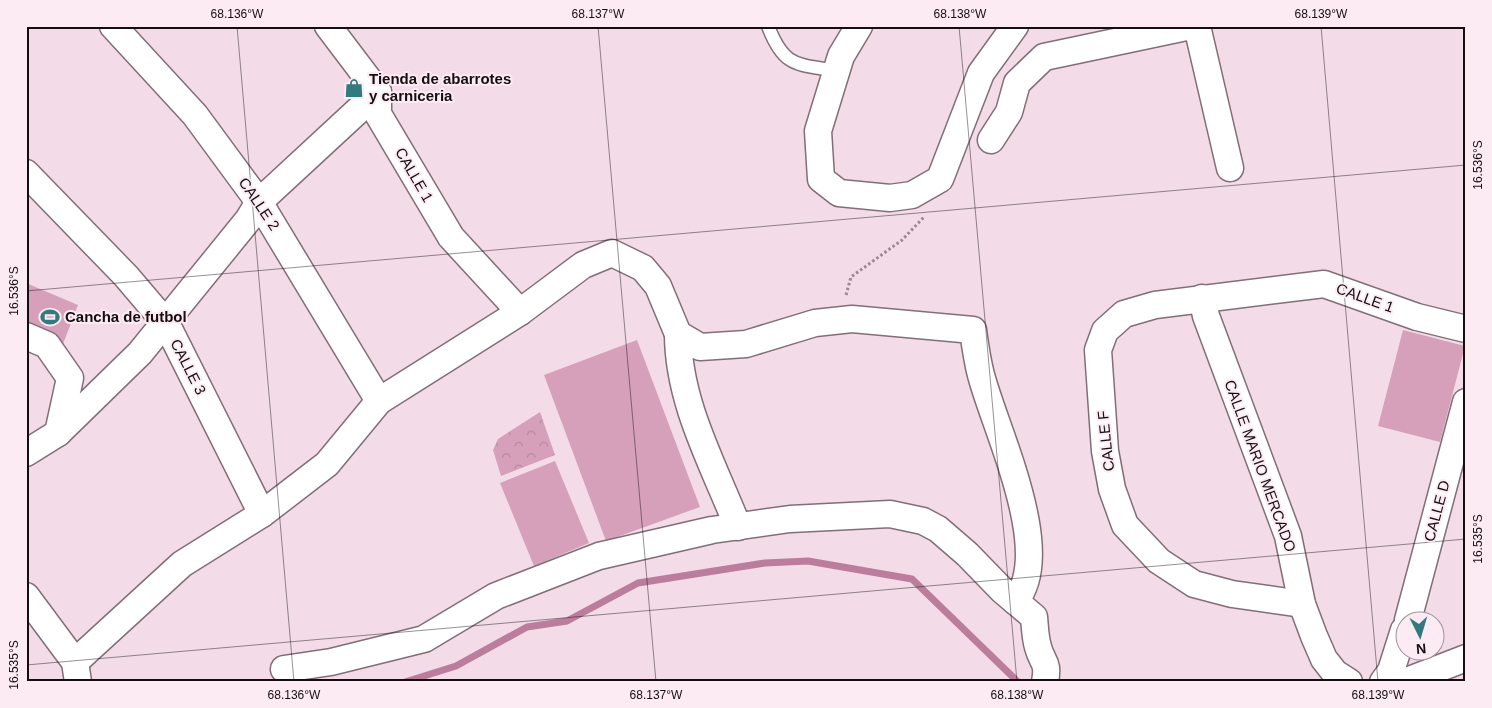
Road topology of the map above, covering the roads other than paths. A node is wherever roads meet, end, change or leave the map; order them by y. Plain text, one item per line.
1 (113, 26) edge
2 (328, 26) edge
3 (768, 26) edge
4 (859, 26) edge
5 (1015, 26) edge
6 (1191, 26) edge
7 (1197, 26) edge
8 (836, 70) junction
9 (378, 92) junction
10 (991, 140) dead end
11 (1230, 168) dead end
12 (26, 173) edge
13 (259, 202) junction
14 (1202, 298) junction
15 (520, 312) junction
16 (166, 323) junction
17 (1466, 329) edge
18 (678, 334) junction
19 (26, 336) edge
20 (379, 401) junction
21 (1466, 402) edge
22 (58, 433) junction
23 (26, 453) edge
24 (262, 514) junction
25 (738, 526) junction
26 (26, 596) edge
27 (1015, 601) junction
28 (1302, 604) junction
29 (1411, 610) edge
30 (1466, 658) edge
31 (1394, 660) edge
32 (284, 669) dead end
33 (76, 672) edge
34 (1045, 682) edge
35 (1349, 682) edge
36 (1383, 682) edge
37 (1404, 682) edge

1 - 13 street, CALLE 2
2 - 9 street
3 - 8 lane
4 - 8 street
5 - 8 street
6 - 10 street
7 - 11 street
9 - 13 street
9 - 15 street, CALLE 1
12 - 16 street, CALLE 3
13 - 16 street
13 - 20 street, CALLE 2
14 - 17 street, CALLE 1
14 - 28 street, CALLE MARIO MERCADO
14 - 28 street, CALLE F
15 - 18 street
15 - 20 street
16 - 22 street
16 - 24 street, CALLE 3
18 - 25 street
18 - 27 street
19 - 22 street
20 - 24 street
21 - 29 street, CALLE D
22 - 23 street
24 - 33 street
25 - 27 street
25 - 32 street
26 - 33 street
27 - 34 street
28 - 35 street, CALLE MARIO MERCADO
30 - 37 street
31 - 36 street

